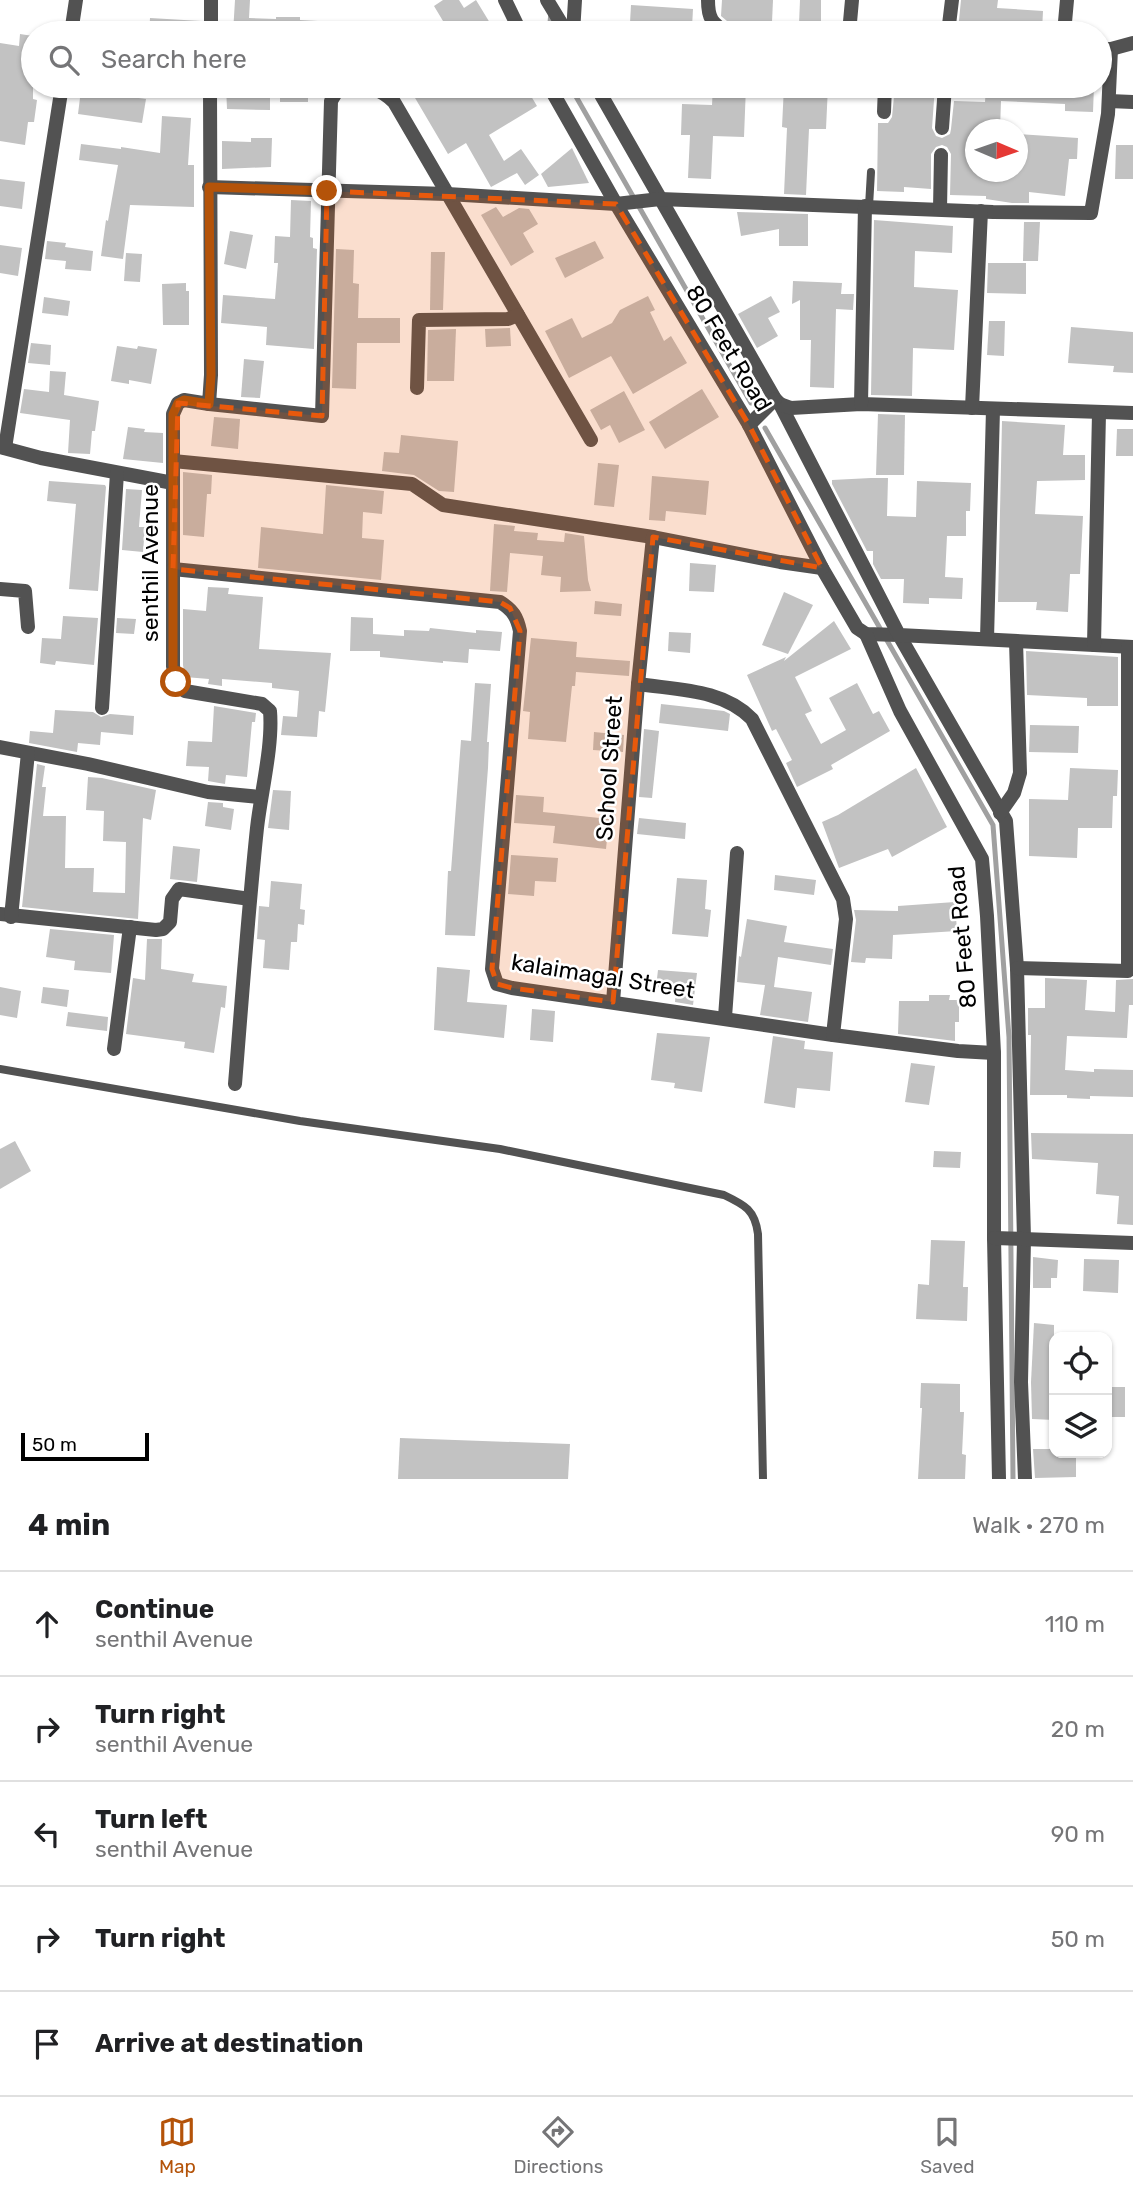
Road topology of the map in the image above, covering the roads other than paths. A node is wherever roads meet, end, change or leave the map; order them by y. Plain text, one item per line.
1 (76, 0) edge
2 (211, 0) edge
3 (505, 0) edge
4 (547, 0) edge
5 (575, 0) edge
6 (708, 0) edge
7 (852, 0) edge
8 (952, 0) edge
9 (1067, 0) edge
10 (73, 21) edge
11 (211, 21) edge
12 (515, 21) edge
13 (561, 21) edge
14 (570, 21) edge
15 (711, 21) edge
16 (850, 21) edge
17 (949, 21) edge
18 (1065, 21) edge
19 (1133, 43) edge
20 (1112, 48) edge
21 (60, 98) edge
22 (210, 98) edge
23 (333, 98) edge
24 (390, 98) edge
25 (556, 98) edge
26 (602, 98) edge
27 (885, 98) edge
28 (944, 98) edge
29 (1109, 98) edge
30 (1109, 101) junction
31 (1133, 102) edge
32 (884, 112) dead end
33 (942, 128) dead end
34 (941, 155) dead end
35 (871, 172) dead end
36 (209, 187) junction
37 (327, 191) junction
38 (447, 194) junction
39 (653, 200) junction
40 (620, 204) junction
41 (867, 206) junction
42 (940, 209) junction
43 (981, 211) junction
44 (518, 315) junction
45 (417, 388) dead end
46 (775, 401) junction
47 (209, 404) junction
48 (861, 404) junction
49 (971, 408) junction
50 (993, 409) junction
51 (1099, 413) junction
52 (1133, 413) edge
53 (753, 420) junction
54 (591, 440) dead end
55 (3, 448) edge
56 (173, 461) junction
57 (117, 472) junction
58 (173, 482) junction
59 (653, 537) junction
60 (822, 568) junction
61 (173, 569) junction
62 (0, 589) edge
63 (27, 627) dead end
64 (866, 634) junction
65 (896, 634) junction
66 (987, 639) junction
67 (1016, 641) junction
68 (1094, 645) junction
69 (1130, 647) edge
70 (638, 684) junction
71 (102, 708) dead end
72 (0, 747) edge
73 (28, 754) junction
74 (260, 797) junction
75 (1000, 813) junction
76 (1130, 846) edge
77 (737, 853) dead end
78 (250, 899) junction
79 (6, 916) edge
80 (130, 927) junction
81 (1017, 968) junction
82 (1130, 971) edge
83 (613, 1002) junction
84 (725, 1017) junction
85 (833, 1035) junction
86 (114, 1049) dead end
87 (994, 1053) junction
88 (0, 1069) edge
89 (235, 1084) dead end
90 (996, 1238) junction
91 (1022, 1239) junction
92 (1133, 1243) edge
93 (763, 1479) edge
94 (999, 1479) edge
95 (1025, 1479) edge

1 - 10 street
2 - 11 street
3 - 12 street
4 - 13 street
5 - 14 street
6 - 15 street
7 - 16 street
8 - 17 street
9 - 18 street
19 - 20 street
21 - 55 street
22 - 36 street
23 - 37 street
24 - 38 street
25 - 40 street, 80 Feet Road
26 - 39 street, 80 Feet Road
27 - 32 street
28 - 33 street
29 - 30 street
30 - 31 street
30 - 43 street
34 - 42 street
35 - 41 lane
36 - 37 street
36 - 47 street
37 - 38 street
37 - 47 street
38 - 40 street
38 - 44 street
39 - 40 street
39 - 41 street
39 - 46 street, 80 Feet Road
40 - 53 street, 80 Feet Road
41 - 42 street
41 - 48 street
42 - 43 street
43 - 49 street
44 - 45 street
44 - 54 street
46 - 48 street, 80 Feet Road
46 - 53 street
46 - 65 street, 80 Feet Road
47 - 56 street, senthil Avenue
48 - 49 street, 80 Feet Road
49 - 50 street, 80 Feet Road
50 - 51 street, 80 Feet Road
50 - 66 street
51 - 52 street, 80 Feet Road
51 - 68 street
53 - 60 street, 80 Feet Road
55 - 57 street
56 - 58 street, senthil Avenue
56 - 59 street
57 - 58 street
57 - 71 street
58 - 61 street, senthil Avenue
59 - 60 street
59 - 70 street, School Street
60 - 64 street, 80 Feet Road
61 - 74 street, senthil Avenue
61 - 83 street, kalaimagal Street
62 - 63 street
64 - 65 street
64 - 87 street, 80 Feet Road
65 - 66 street
65 - 75 street, 80 Feet Road
66 - 67 street
67 - 68 street
67 - 75 street
68 - 69 street
69 - 76 street
70 - 83 street, School Street
70 - 85 street
72 - 73 street
73 - 74 street
73 - 79 street
74 - 78 street, senthil Avenue
75 - 81 street, 80 Feet Road
76 - 82 street
77 - 84 street
78 - 80 street
78 - 89 street, senthil Avenue
79 - 80 street
80 - 86 street
81 - 82 street
81 - 91 street, 80 Feet Road
83 - 84 street, kalaimagal Street
84 - 85 street, kalaimagal Street
85 - 87 street, kalaimagal Street
87 - 90 street
88 - 93 lane
90 - 91 street
90 - 94 street
91 - 92 street
91 - 95 street

